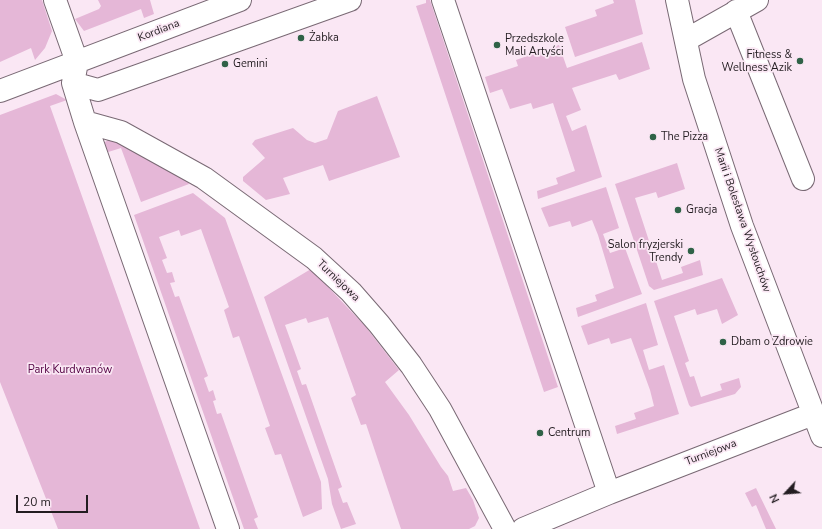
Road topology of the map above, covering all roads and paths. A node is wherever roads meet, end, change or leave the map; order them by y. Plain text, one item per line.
1 (55, 0) edge
2 (240, 0) edge
3 (350, 0) edge
4 (443, 0) edge
5 (677, 0) edge
6 (757, 0) edge
7 (736, 11) junction
8 (686, 40) junction
9 (75, 72) junction
10 (0, 91) edge
11 (85, 122) junction
12 (803, 179) dead end
13 (813, 414) junction
14 (822, 436) edge
15 (610, 493) junction
16 (228, 529) edge
17 (505, 529) edge
18 (523, 529) edge

1 - 9 street
2 - 9 street, Kordiana
3 - 9 street
4 - 15 street
5 - 8 street, Marii i Bolesława Wysłouchów
6 - 7 street
7 - 8 street
7 - 12 street
8 - 13 street, Marii i Bolesława Wysłouchów
9 - 10 street, Kordiana
9 - 11 street
11 - 16 street
11 - 17 street, Turniejowa
13 - 14 street, Marii i Bolesława Wysłouchów
13 - 15 street, Turniejowa
15 - 18 street, Turniejowa

